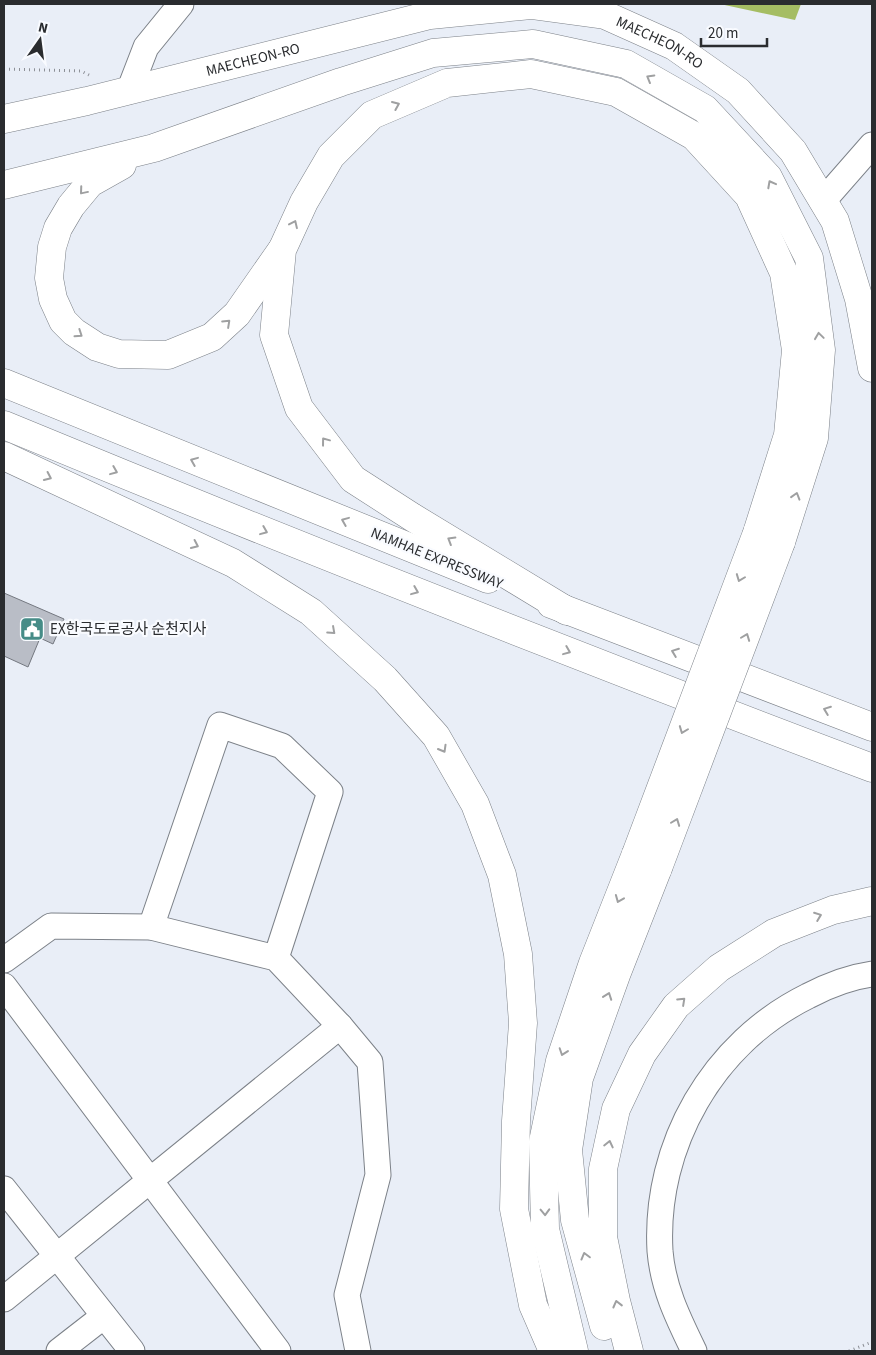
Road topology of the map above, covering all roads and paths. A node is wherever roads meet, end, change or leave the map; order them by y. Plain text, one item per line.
1 (181, 4) edge
2 (4, 69) edge
3 (129, 90) junction
4 (4, 119) edge
5 (872, 145) edge
6 (154, 148) junction
7 (4, 185) edge
8 (823, 201) junction
9 (282, 250) junction
10 (872, 368) edge
11 (4, 383) edge
12 (4, 425) edge
13 (4, 456) edge
14 (769, 537) junction
15 (567, 610) junction
16 (872, 727) edge
17 (872, 768) edge
18 (648, 861) junction
19 (872, 901) edge
20 (151, 927) junction
21 (276, 958) junction
22 (4, 960) edge
23 (872, 974) edge
24 (4, 986) edge
25 (340, 1026) junction
26 (149, 1181) junction
27 (4, 1189) edge
28 (57, 1256) junction
29 (4, 1299) edge
30 (104, 1316) junction
31 (872, 1342) edge
32 (59, 1351) edge
33 (132, 1351) edge
34 (278, 1351) edge
35 (358, 1351) edge
36 (553, 1351) edge
37 (574, 1351) edge
38 (616, 1351) edge
39 (629, 1351) edge
40 (694, 1351) edge
41 (849, 1351) edge

1 - 3 street
2 - 3 path
3 - 4 main road, MAECHEON-RO
3 - 8 main road, MAECHEON-RO
5 - 8 street
6 - 7 main road
6 -> 9 main road
14 -> 6 main road
8 - 10 main road, MAECHEON-RO
9 -> 14 main road
15 -> 9 main road
15 -> 11 main road, NAMHAE EXPRESSWAY
12 -> 17 main road
13 -> 36 main road
14 - 18 main road, bridge
16 -> 15 main road, NAMHAE EXPRESSWAY
18 -> 37 main road
38 -> 18 main road
39 -> 19 main road
20 - 21 street
20 - 21 street
20 - 22 street
21 - 25 street
23 - 40 street
24 - 26 street
25 - 26 street
25 - 35 street
26 - 28 street
26 - 34 street
27 - 28 street
28 - 29 street
28 - 30 street
30 - 32 street
30 - 33 street
31 - 41 path

